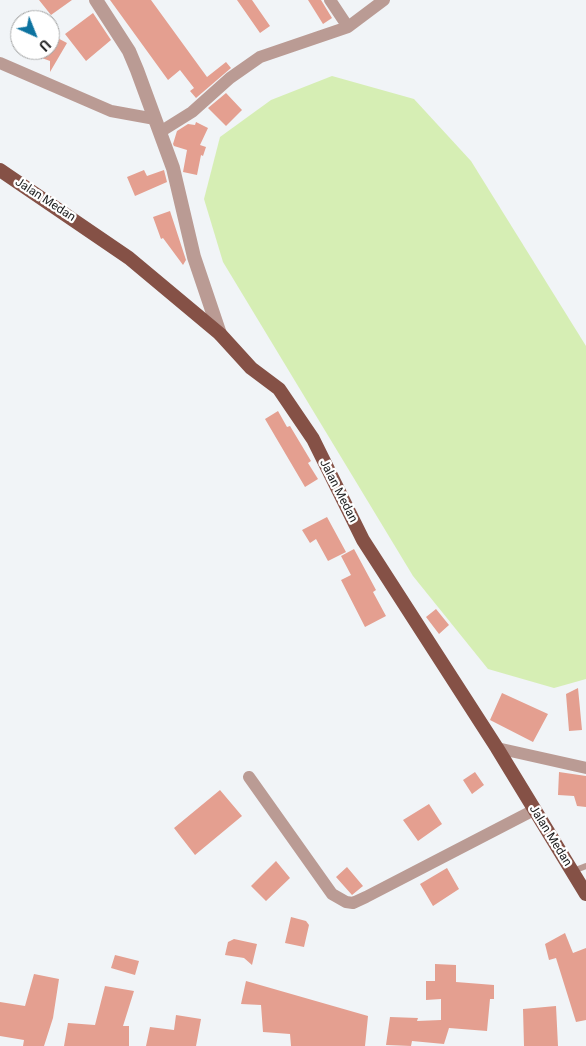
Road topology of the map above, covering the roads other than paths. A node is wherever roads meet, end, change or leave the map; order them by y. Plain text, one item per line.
1 (96, 0) edge
2 (330, 0) edge
3 (384, 0) edge
4 (348, 27) junction
5 (0, 63) edge
6 (155, 118) junction
7 (160, 132) junction
8 (0, 170) edge
9 (220, 334) junction
10 (497, 748) junction
11 (586, 768) edge
12 (248, 777) dead end
13 (534, 810) junction
14 (580, 868) edge
15 (586, 894) edge

1 - 6 street
2 - 4 street
3 - 4 street
4 - 7 street
5 - 6 street
6 - 7 street
7 - 9 street
8 - 9 main road, Jalan Medan
9 - 10 main road, Jalan Medan
10 - 11 street
10 - 13 main road, Jalan Medan
12 - 13 street
13 - 14 main road, Jalan Medan
14 - 15 main road, Jalan Medan

